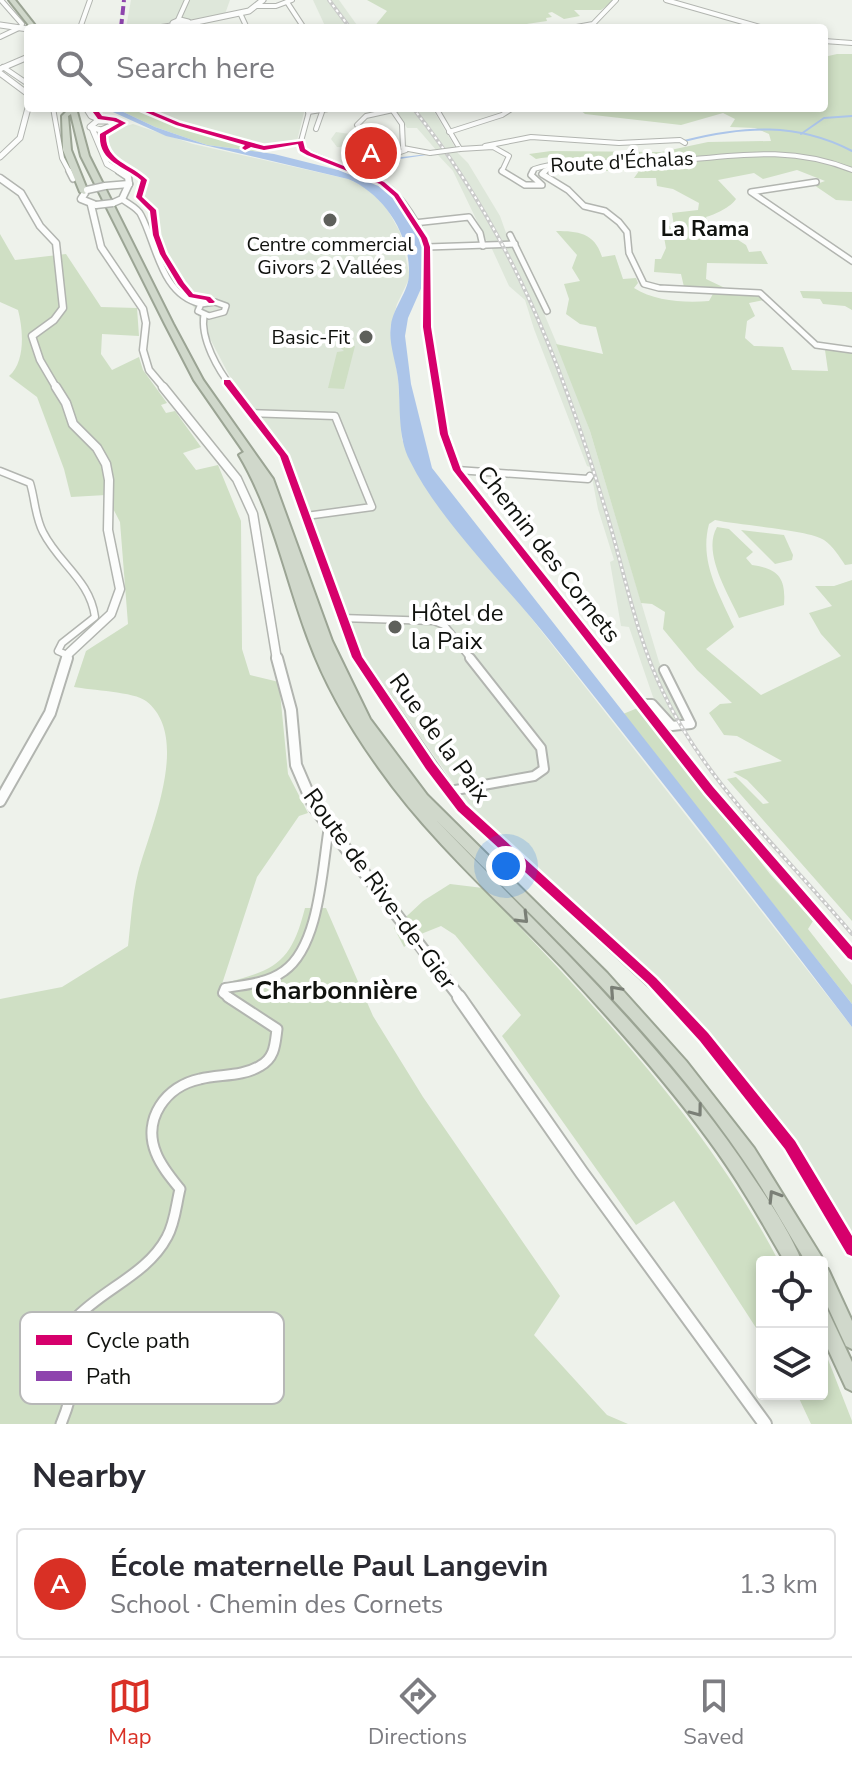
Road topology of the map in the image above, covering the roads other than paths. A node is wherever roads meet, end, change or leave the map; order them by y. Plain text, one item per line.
1 (1, 0) edge
2 (12, 0) edge
3 (19, 0) edge
4 (90, 0) edge
5 (189, 0) edge
6 (263, 0) edge
7 (616, 0) edge
8 (666, 0) edge
9 (289, 1) edge
10 (256, 6) junction
11 (240, 13) junction
12 (181, 22) junction
13 (31, 24) edge
14 (38, 24) edge
15 (81, 24) edge
16 (174, 24) edge
17 (245, 24) edge
18 (302, 24) edge
19 (593, 24) edge
20 (750, 24) edge
21 (0, 25) edge
22 (21, 27) junction
23 (24, 28) edge
24 (0, 37) edge
25 (828, 41) edge
26 (852, 43) edge
27 (24, 59) edge
28 (1, 69) edge
29 (24, 82) edge
30 (24, 90) edge
31 (27, 112) edge
32 (54, 112) edge
33 (88, 112) edge
34 (308, 112) edge
35 (322, 112) edge
36 (381, 112) edge
37 (394, 112) edge
38 (438, 112) edge
39 (507, 112) edge
40 (71, 113) edge
41 (94, 123) junction
42 (357, 125) dead end
43 (104, 129) junction
44 (316, 129) dead end
45 (449, 132) junction
46 (96, 135) junction
47 (685, 143) dead end
48 (485, 146) junction
49 (460, 149) junction
50 (406, 150) junction
51 (0, 157) edge
52 (555, 163) junction
53 (352, 169) junction
54 (852, 170) edge
55 (0, 178) edge
56 (73, 179) dead end
57 (816, 182) dead end
58 (129, 184) junction
59 (110, 187) junction
60 (85, 191) junction
61 (123, 195) junction
62 (113, 203) junction
63 (134, 207) junction
64 (96, 208) junction
65 (414, 223) junction
66 (510, 235) dead end
67 (515, 244) junction
68 (483, 246) junction
69 (427, 247) junction
70 (852, 261) edge
71 (201, 304) junction
72 (547, 311) dead end
73 (204, 315) junction
74 (215, 316) junction
75 (205, 338) junction
76 (852, 350) edge
77 (250, 413) junction
78 (457, 470) junction
79 (0, 471) edge
80 (590, 476) dead end
81 (306, 516) junction
82 (341, 618) junction
83 (67, 655) junction
84 (664, 670) dead end
85 (642, 704) junction
86 (450, 791) junction
87 (0, 801) edge
88 (329, 827) junction
89 (852, 955) edge
90 (852, 1249) edge
91 (790, 1256) edge
92 (811, 1256) edge
93 (828, 1288) edge
94 (80, 1312) edge
95 (827, 1328) edge
96 (852, 1340) edge
97 (852, 1382) edge
98 (69, 1404) edge
99 (61, 1424) edge
100 (765, 1424) edge

1 - 22 street
2 - 13 highway
3 - 14 highway
4 - 15 street
5 - 12 street
6 - 10 main road
7 - 19 street
8 - 20 street
9 - 10 street
9 - 18 street
10 - 11 main road
11 - 12 main road
11 - 17 street
12 - 16 main road
21 - 22 main road
22 - 23 main road
22 - 24 street
25 - 26 street
27 - 28 main road
28 - 29 street
28 - 30 main road
31 - 51 main road
32 - 56 street
33 - 41 main road
34 - 53 street, Chemin des Cornets
35 - 44 street
36 - 42 street
37 - 50 street
38 - 45 street
39 - 45 street
40 - 59 highway
40 - 60 highway
40 -> 91 highway
92 -> 40 highway
41 - 43 main road
41 - 43 main road
41 - 46 main road
43 - 46 main road
45 - 49 street
46 - 58 main road
47 - 48 street
48 - 49 street
48 - 52 street, Route d'Échalas
49 - 50 street, bridge
50 - 53 street
52 - 54 street, Route d'Échalas
52 - 76 street
53 - 65 street, Chemin des Cornets
55 - 83 main road
57 - 70 street
58 - 59 main road
58 - 61 main road
59 - 60 main road, bridge
59 - 61 main road
60 - 64 main road, Route de Rive-de-Gier
61 - 62 main road
61 - 63 street
62 - 63 street
62 - 64 main road, bridge
63 - 71 street
64 - 88 main road, Route de Rive-de-Gier
65 - 68 street
65 - 69 street, Chemin des Cornets
66 - 67 street
67 - 68 street
67 - 72 street
68 - 69 street
69 - 78 street, Chemin des Cornets
71 - 73 street, Rue de la Paix
71 - 74 street
73 - 74 street
73 - 75 street, Rue de la Paix
74 - 75 street
75 - 77 street, Rue de la Paix
77 - 81 street, Rue de la Paix
77 - 81 street
78 - 80 street
78 - 85 street, Chemin des Cornets
79 - 83 street
81 - 82 street, Rue de la Paix
82 - 86 street, Rue de la Paix
82 - 86 street
83 - 87 main road
84 - 85 street, Chemin des Cornets
85 - 89 street
86 - 90 street, Rue de la Paix
88 - 94 street
88 - 100 main road, Route de Rive-de-Gier
93 - 96 highway
95 - 97 highway
98 - 99 street

